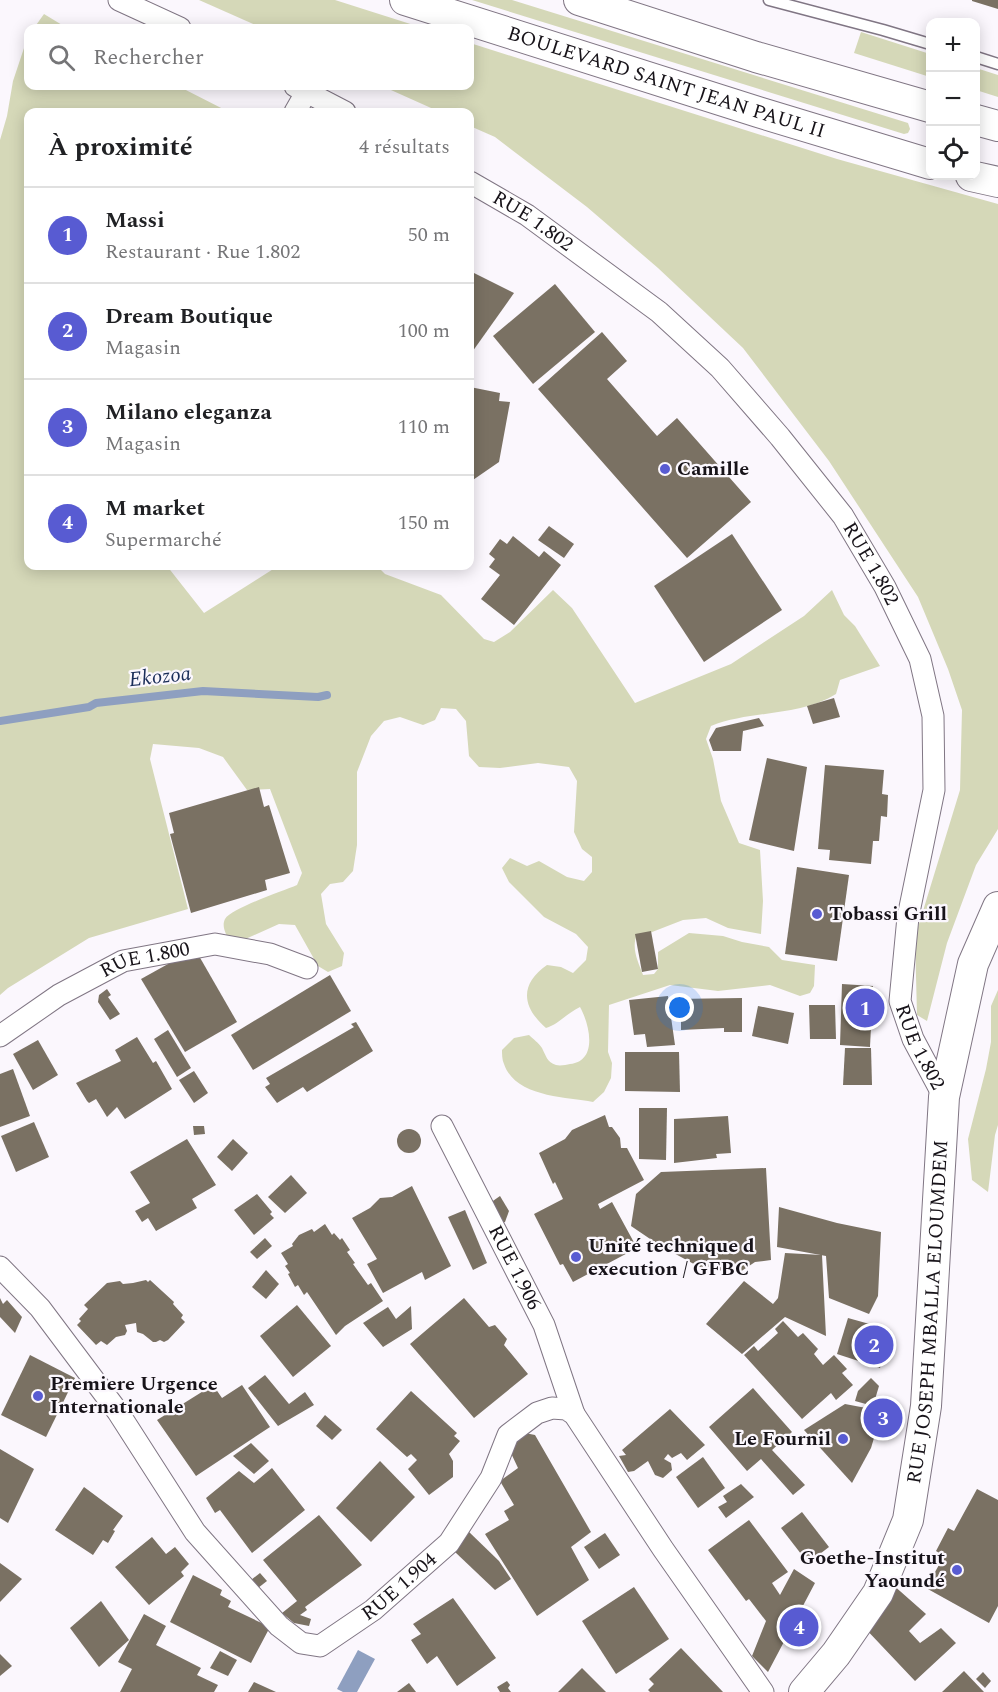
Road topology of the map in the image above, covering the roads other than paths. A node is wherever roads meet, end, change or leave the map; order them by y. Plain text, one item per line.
1 (119, 0) edge
2 (405, 0) edge
3 (579, 0) edge
4 (769, 0) edge
5 (618, 6) edge
6 (171, 24) edge
7 (926, 43) edge
8 (980, 59) edge
9 (998, 64) edge
10 (300, 90) edge
11 (305, 90) edge
12 (926, 106) edge
13 (296, 108) edge
14 (338, 108) edge
15 (980, 121) edge
16 (998, 126) edge
17 (926, 163) edge
18 (980, 178) edge
19 (998, 182) edge
20 (474, 184) edge
21 (998, 907) edge
22 (307, 968) dead end
23 (0, 1036) edge
24 (944, 1097) junction
25 (442, 1126) dead end
26 (0, 1267) edge
27 (574, 1414) junction
28 (763, 1692) edge
29 (804, 1692) edge

1 - 6 street
2 - 17 main road, BOULEVARD SAINT JEAN PAUL II
3 - 5 main road
4 - 7 lane
5 - 12 main road
8 - 9 lane
10 - 13 street
11 - 14 street
15 - 16 main road
18 - 19 main road
20 - 24 street, RUE 1.802
21 - 24 main road, RUE JOSEPH MBALLA ELOUMDEM
22 - 23 street, RUE 1.800
24 - 29 main road, RUE JOSEPH MBALLA ELOUMDEM
25 - 27 street, RUE 1.906
26 - 27 street, RUE 1.904
27 - 28 street

